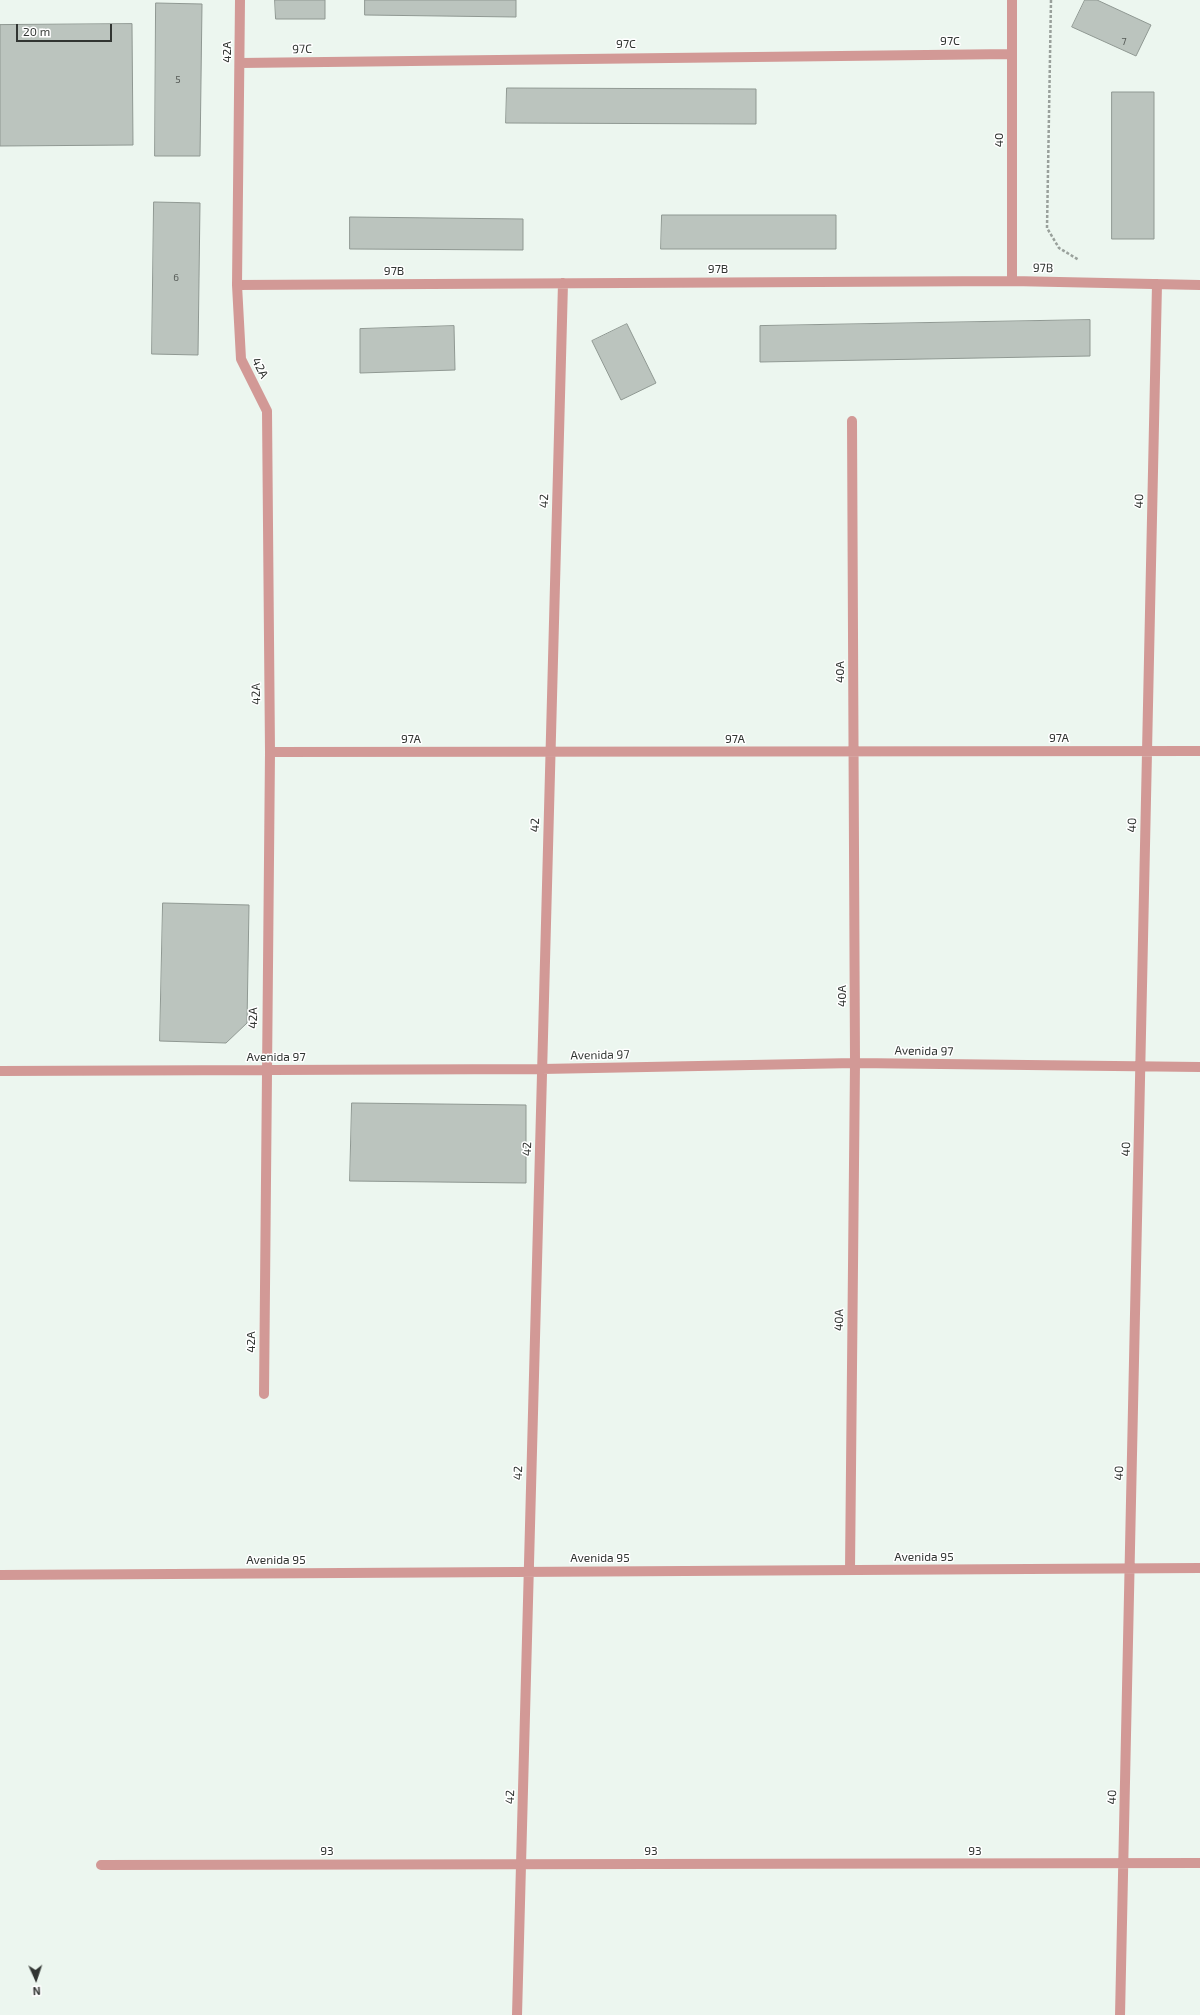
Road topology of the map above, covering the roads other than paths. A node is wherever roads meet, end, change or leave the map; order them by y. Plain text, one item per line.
1 (240, 0) edge
2 (1012, 0) edge
3 (1012, 54) junction
4 (240, 63) junction
5 (1012, 281) junction
6 (562, 283) junction
7 (1157, 284) junction
8 (237, 285) junction
9 (1200, 285) edge
10 (852, 421) dead end
11 (1147, 751) junction
12 (1200, 751) edge
13 (270, 752) junction
14 (550, 752) junction
15 (853, 752) junction
16 (855, 1063) junction
17 (1140, 1066) junction
18 (1200, 1067) edge
19 (542, 1069) junction
20 (266, 1070) junction
21 (0, 1071) edge
22 (264, 1394) dead end
23 (1130, 1568) junction
24 (1200, 1568) edge
25 (850, 1570) junction
26 (529, 1572) junction
27 (0, 1575) edge
28 (1123, 1863) junction
29 (1200, 1863) edge
30 (521, 1864) junction
31 (101, 1865) dead end
32 (517, 2015) edge
33 (1120, 2015) edge

1 - 4 street, 42A
2 - 3 street, 40
3 - 4 street, 97C
3 - 5 street, 40
4 - 8 street, 42A
5 - 6 street, 97B
5 - 7 street, 97B
6 - 8 street, 97B
6 - 14 street, 42
7 - 9 street, 97B
7 - 11 street, 40
8 - 13 street, 42A
10 - 15 street, 40A
11 - 12 street, 97A
11 - 15 street, 97A
11 - 17 street, 40
13 - 14 street, 97A
13 - 20 street, 42A
14 - 15 street, 97A
14 - 19 street, 42
15 - 16 street, 40A
16 - 17 street, Avenida 97
16 - 19 street, Avenida 97
16 - 25 street, 40A
17 - 18 street, Avenida 97
17 - 23 street, 40
19 - 20 street, Avenida 97
19 - 26 street, 42
20 - 21 street, Avenida 97
20 - 22 street, 42A
23 - 24 street, Avenida 95
23 - 25 street, Avenida 95
23 - 28 street, 40
25 - 26 street, Avenida 95
26 - 27 street, Avenida 95
26 - 30 street, 42
28 - 29 street, 93
28 - 30 street, 93
28 - 33 street, 40
30 - 31 street, 93
30 - 32 street, 42

